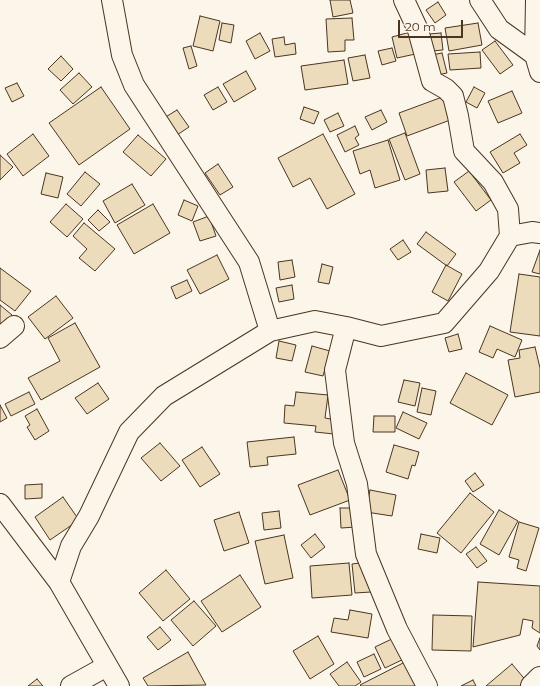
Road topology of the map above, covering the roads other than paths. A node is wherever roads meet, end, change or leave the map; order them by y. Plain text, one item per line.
1 (112, 0) edge
2 (404, 0) edge
3 (480, 0) edge
4 (536, 0) edge
5 (538, 63) edge
6 (540, 233) edge
7 (510, 236) junction
8 (346, 327) junction
9 (270, 331) junction
10 (0, 504) edge
11 (59, 582) junction
12 (107, 666) junction
13 (540, 678) edge
14 (71, 686) edge
15 (119, 686) edge
16 (427, 686) edge
17 (532, 686) edge

1 - 9 street
2 - 7 street
3 - 5 street
4 - 5 street
6 - 7 street
7 - 8 street
8 - 9 street
8 - 16 street
9 - 11 street
10 - 11 street
11 - 12 street
12 - 14 street
12 - 15 street
13 - 17 main road

